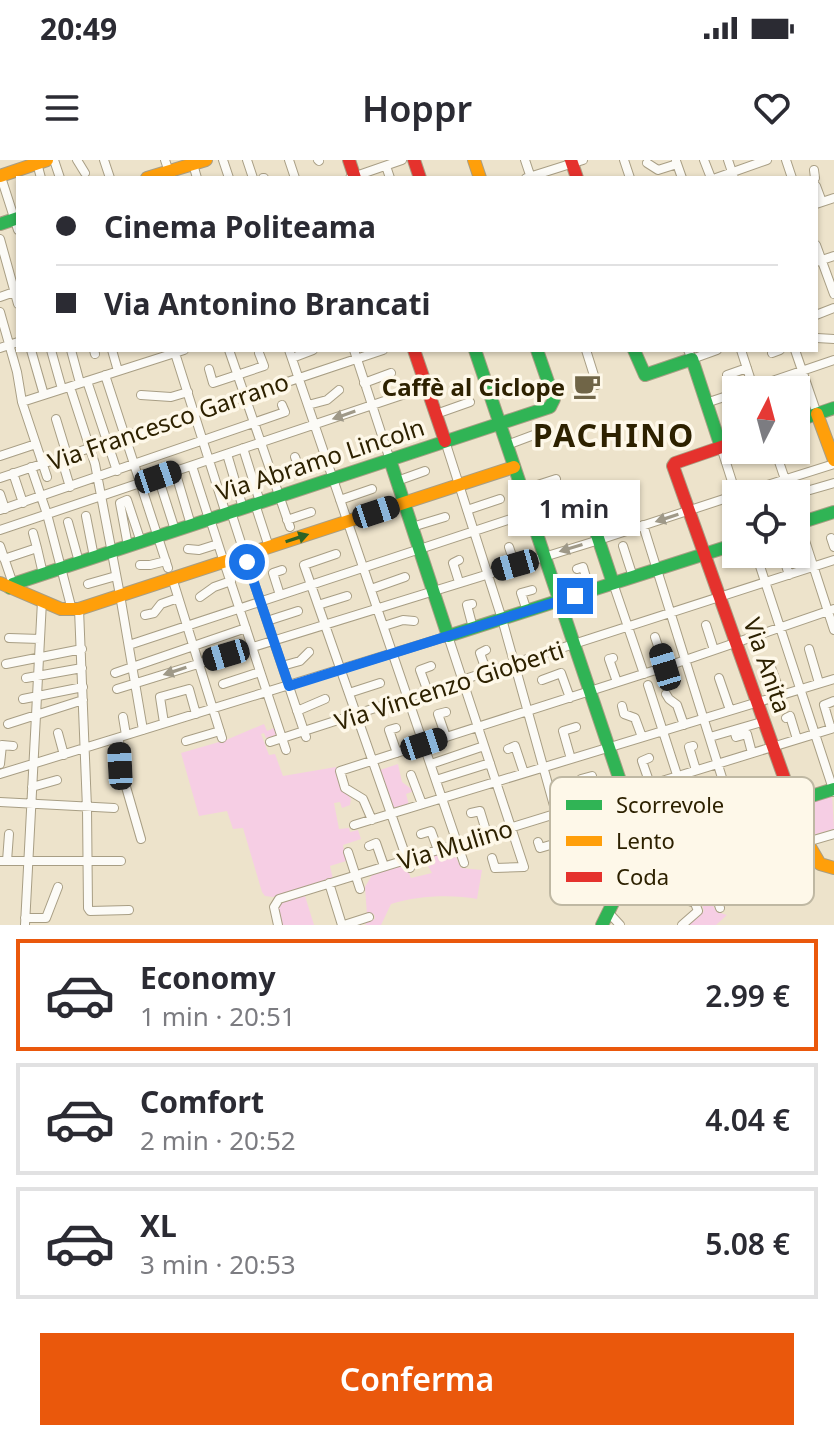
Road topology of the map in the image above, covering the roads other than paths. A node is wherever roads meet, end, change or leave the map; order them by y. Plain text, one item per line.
1 (77, 160) edge
2 (402, 160) edge
3 (728, 160) edge
4 (767, 160) edge
5 (575, 161) edge
6 (42, 162) edge
7 (199, 162) edge
8 (676, 162) edge
9 (647, 163) dead end
10 (386, 166) junction
11 (168, 170) edge
12 (85, 173) dead end
13 (21, 174) edge
14 (0, 175) edge
15 (369, 175) edge
16 (733, 175) edge
17 (389, 176) edge
18 (534, 176) edge
19 (834, 198) edge
20 (819, 203) edge
21 (16, 220) edge
22 (0, 239) edge
23 (834, 256) edge
24 (819, 261) edge
25 (16, 291) edge
26 (834, 294) edge
27 (0, 297) edge
28 (1, 316) edge
29 (9, 345) edge
30 (32, 352) edge
31 (52, 352) edge
32 (72, 352) edge
33 (113, 352) edge
34 (175, 352) edge
35 (178, 352) edge
36 (230, 352) edge
37 (415, 352) edge
38 (476, 352) edge
39 (538, 352) edge
40 (587, 352) edge
41 (635, 352) edge
42 (742, 352) edge
43 (796, 352) edge
44 (259, 353) dead end
45 (291, 354) edge
46 (355, 354) edge
47 (690, 355) edge
48 (834, 360) edge
49 (747, 368) junction
50 (209, 369) dead end
51 (118, 371) junction
52 (802, 371) junction
53 (391, 373) dead end
54 (105, 375) junction
55 (237, 375) junction
56 (727, 375) dead end
57 (749, 376) edge
58 (787, 376) edge
59 (298, 377) junction
60 (84, 382) junction
61 (364, 383) junction
62 (597, 385) dead end
63 (426, 387) junction
64 (66, 388) junction
65 (339, 390) dead end
66 (188, 392) junction
67 (44, 395) junction
68 (141, 395) dead end
69 (244, 396) junction
70 (722, 398) edge
71 (22, 402) junction
72 (470, 402) dead end
73 (706, 403) junction
74 (282, 405) dead end
75 (308, 405) junction
76 (372, 405) junction
77 (834, 408) edge
78 (194, 412) junction
79 (436, 414) junction
80 (817, 414) junction
81 (810, 416) edge
82 (56, 419) dead end
83 (254, 423) junction
84 (500, 423) junction
85 (315, 424) junction
86 (539, 433) dead end
87 (125, 435) junction
88 (107, 441) junction
89 (445, 441) junction
90 (203, 442) junction
91 (261, 442) junction
92 (36, 444) junction
93 (507, 445) junction
94 (721, 447) junction
95 (89, 448) junction
96 (243, 448) junction
97 (227, 454) junction
98 (0, 456) edge
99 (64, 456) junction
100 (295, 457) dead end
101 (209, 460) junction
102 (390, 460) junction
103 (834, 462) edge
104 (42, 464) junction
105 (780, 464) edge
106 (135, 465) junction
107 (192, 466) junction
108 (31, 467) junction
109 (514, 467) junction
110 (117, 471) junction
111 (175, 471) junction
112 (425, 471) dead end
113 (13, 473) junction
114 (47, 477) dead end
115 (158, 477) junction
116 (273, 477) junction
117 (0, 478) edge
118 (97, 478) junction
119 (333, 478) junction
120 (556, 479) dead end
121 (785, 479) junction
122 (732, 480) edge
123 (782, 480) edge
124 (397, 481) junction
125 (141, 483) junction
126 (834, 483) edge
127 (459, 485) junction
128 (70, 487) junction
129 (372, 489) dead end
130 (522, 490) junction
131 (810, 490) dead end
132 (0, 494) edge
133 (101, 496) junction
134 (279, 496) junction
135 (41, 497) junction
136 (500, 499) dead end
137 (722, 499) edge
138 (340, 500) junction
139 (23, 503) junction
140 (404, 503) junction
141 (243, 508) junction
142 (2, 510) edge
143 (467, 510) junction
144 (690, 510) junction
145 (311, 512) dead end
146 (834, 512) edge
147 (529, 513) junction
148 (47, 514) junction
149 (86, 516) dead end
150 (445, 517) dead end
151 (810, 517) edge
152 (209, 519) junction
153 (347, 521) junction
154 (68, 522) dead end
155 (191, 525) junction
156 (643, 525) junction
157 (412, 527) junction
158 (0, 530) edge
159 (175, 530) junction
160 (474, 531) junction
161 (33, 533) dead end
162 (159, 536) junction
163 (599, 540) junction
164 (267, 541) dead end
165 (218, 544) junction
166 (0, 546) edge
167 (623, 546) dead end
168 (509, 547) dead end
169 (37, 548) junction
170 (188, 549) dead end
171 (243, 549) dead end
172 (419, 549) junction
173 (722, 549) edge
174 (111, 551) junction
175 (21, 553) junction
176 (336, 554) dead end
177 (705, 554) junction
178 (94, 557) junction
179 (544, 557) junction
180 (810, 558) edge
181 (4, 559) junction
182 (459, 560) dead end
183 (834, 560) edge
184 (79, 562) junction
185 (247, 562) dead end
186 (24, 563) dead end
187 (140, 565) dead end
188 (515, 565) junction
189 (813, 567) junction
190 (62, 568) junction
191 (364, 568) junction
192 (761, 568) edge
193 (787, 568) edge
194 (577, 569) dead end
195 (657, 569) junction
196 (282, 570) dead end
197 (488, 573) junction
198 (43, 574) junction
199 (789, 575) junction
200 (116, 576) junction
201 (405, 577) dead end
202 (633, 577) junction
203 (231, 581) junction
204 (459, 582) junction
205 (613, 583) junction
206 (766, 583) junction
207 (88, 584) dead end
208 (174, 584) dead end
209 (311, 584) junction
210 (8, 585) edge
211 (371, 589) junction
212 (433, 590) junction
213 (532, 590) dead end
214 (590, 591) junction
215 (120, 595) junction
216 (280, 595) junction
217 (347, 596) dead end
218 (200, 597) dead end
219 (721, 597) junction
220 (178, 598) junction
221 (42, 601) junction
222 (559, 601) junction
223 (261, 602) junction
224 (472, 604) dead end
225 (318, 605) junction
226 (377, 607) junction
227 (239, 608) junction
228 (76, 609) junction
229 (831, 610) edge
230 (298, 611) dead end
231 (527, 611) junction
232 (671, 613) junction
233 (145, 615) dead end
234 (502, 619) junction
235 (267, 621) junction
236 (414, 621) dead end
237 (324, 624) junction
238 (187, 625) junction
239 (706, 625) dead end
240 (384, 626) junction
241 (781, 627) junction
242 (246, 628) junction
243 (473, 628) junction
244 (629, 628) junction
245 (834, 630) edge
246 (448, 636) junction
247 (655, 637) dead end
248 (9, 638) dead end
249 (40, 639) junction
250 (273, 640) junction
251 (737, 643) junction
252 (129, 645) junction
253 (194, 645) junction
254 (574, 645) junction
255 (252, 647) junction
256 (82, 649) junction
257 (809, 649) dead end
258 (486, 650) dead end
259 (714, 650) junction
260 (309, 652) dead end
261 (393, 654) junction
262 (39, 657) junction
263 (613, 658) dead end
264 (686, 660) junction
265 (769, 662) dead end
266 (200, 663) junction
267 (6, 664) dead end
268 (515, 664) junction
269 (282, 666) junction
270 (431, 666) dead end
271 (133, 667) junction
272 (665, 667) junction
273 (82, 668) junction
274 (340, 670) junction
275 (260, 672) junction
276 (115, 673) dead end
277 (487, 673) junction
278 (644, 674) junction
279 (38, 677) junction
280 (26, 678) dead end
281 (719, 678) dead end
282 (834, 679) edge
283 (542, 680) dead end
284 (462, 681) junction
285 (617, 682) junction
286 (380, 683) dead end
287 (819, 683) junction
288 (135, 684) junction
289 (223, 684) dead end
290 (648, 685) dead end
291 (289, 686) junction
292 (83, 687) junction
293 (117, 689) dead end
294 (800, 689) junction
295 (589, 691) junction
296 (267, 692) junction
297 (428, 692) junction
298 (349, 693) junction
299 (666, 694) dead end
300 (781, 695) junction
301 (37, 696) junction
302 (409, 698) junction
303 (570, 698) junction
304 (23, 699) dead end
305 (325, 699) dead end
306 (83, 700) junction
307 (834, 701) edge
308 (758, 702) junction
309 (622, 706) dead end
310 (213, 709) junction
311 (730, 710) junction
312 (297, 711) junction
313 (528, 711) junction
314 (446, 712) dead end
315 (36, 714) junction
316 (196, 714) junction
317 (356, 714) junction
318 (123, 717) dead end
319 (786, 718) dead end
320 (704, 719) junction
321 (765, 721) junction
322 (164, 723) junction
323 (8, 724) dead end
324 (684, 725) junction
325 (478, 727) junction
326 (576, 727) dead end
327 (396, 728) dead end
328 (833, 728) edge
329 (143, 730) junction
330 (734, 730) junction
331 (663, 731) junction
332 (58, 733) dead end
333 (305, 734) junction
334 (814, 734) junction
335 (122, 737) junction
336 (446, 737) junction
337 (642, 737) junction
338 (710, 737) junction
339 (282, 738) junction
340 (797, 739) junction
341 (186, 741) dead end
342 (270, 742) dead end
343 (424, 744) junction
344 (13, 746) dead end
345 (484, 746) junction
346 (693, 746) dead end
347 (773, 746) junction
348 (608, 747) junction
349 (84, 749) junction
350 (508, 749) dead end
351 (286, 750) dead end
352 (397, 753) junction
353 (752, 753) junction
354 (64, 755) junction
355 (571, 759) junction
356 (373, 760) junction
357 (642, 761) dead end
358 (490, 763) junction
359 (718, 763) junction
360 (0, 764) edge
361 (33, 764) junction
362 (431, 764) junction
363 (543, 767) junction
364 (696, 770) junction
365 (524, 773) junction
366 (0, 774) edge
367 (411, 775) dead end
368 (592, 776) dead end
369 (677, 776) junction
370 (588, 777) edge
371 (618, 777) edge
372 (648, 777) edge
373 (674, 777) edge
374 (722, 777) edge
375 (784, 777) edge
376 (57, 780) dead end
377 (436, 780) junction
378 (496, 782) junction
379 (32, 787) junction
380 (833, 787) edge
381 (550, 792) edge
382 (442, 798) junction
383 (0, 802) edge
384 (31, 804) junction
385 (422, 804) junction
386 (87, 808) junction
387 (114, 808) dead end
388 (471, 813) dead end
389 (391, 814) junction
390 (550, 815) edge
391 (372, 820) junction
392 (354, 825) dead end
393 (511, 827) junction
394 (9, 834) dead end
395 (421, 834) dead end
396 (487, 834) junction
397 (834, 834) edge
398 (141, 839) dead end
399 (814, 840) edge
400 (538, 842) dead end
401 (458, 843) junction
402 (550, 845) edge
403 (369, 846) dead end
404 (438, 850) junction
405 (348, 852) dead end
406 (492, 858) dead end
407 (814, 859) edge
408 (4, 861) edge
409 (121, 861) dead end
410 (28, 862) junction
411 (87, 862) junction
412 (464, 863) dead end
413 (408, 864) junction
414 (384, 866) junction
415 (832, 868) edge
416 (355, 875) junction
417 (329, 883) junction
418 (58, 887) dead end
419 (360, 889) dead end
420 (611, 905) edge
421 (696, 905) edge
422 (719, 905) edge
423 (720, 908) dead end
424 (129, 910) dead end
425 (608, 912) junction
426 (369, 917) dead end
427 (25, 922) edge
428 (278, 925) edge
429 (343, 925) edge
430 (602, 925) edge
431 (620, 925) edge
432 (682, 925) edge

1 - 12 street
2 - 10 street
3 - 16 street
4 - 16 street
5 - 18 street
6 - 13 street
7 - 11 street
8 - 9 street
10 - 15 street
10 - 17 street
13 - 14 street
14 - 21 street
19 - 20 street
22 - 25 street
23 - 24 street
24 - 26 street
25 - 27 street
28 - 29 street
29 - 71 street
30 - 67 street
31 - 64 street
32 - 60 street
33 - 51 street
34 - 51 street
35 - 66 street
36 - 55 street
37 - 63 street
38 - 84 street
39 - 84 street, Via Abramo Lincoln
40 - 62 street
41 - 47 street
42 - 49 street
43 - 52 street
44 - 55 street
45 - 59 street
46 - 59 street, Via Francesco Garrano
46 - 61 street
47 - 73 street
48 - 52 street
49 - 56 street
49 - 57 street
50 - 55 street
51 - 54 street
52 - 58 street
52 - 80 street
53 - 61 street
54 - 60 street
54 - 87 street
55 - 69 street
59 - 69 street, Via Francesco Garrano
59 - 75 street
60 - 64 street
60 - 88 street
61 - 76 street
63 - 76 street
63 - 79 street
64 - 67 street
64 - 95 street
65 - 75 street
66 - 68 street
66 - 78 street
67 - 71 street
69 - 78 street, Via Francesco Garrano
69 - 83 street
70 - 73 street
71 - 92 street
72 - 79 street
73 - 94 street
74 - 83 street
75 - 85 street
76 -> 85 street
76 - 102 street
77 - 80 street
78 - 87 street, Via Francesco Garrano
78 - 90 street
79 - 89 street
80 - 81 street
80 - 103 street
82 - 99 street
83 - 90 street
83 - 91 street
84 - 89 street, Via Abramo Lincoln
84 - 93 street
85 - 91 street
85 - 119 street
86 - 93 street
87 - 88 street, Via Francesco Garrano
87 - 106 street
88 - 95 street, Via Francesco Garrano
88 - 110 street
89 - 102 street, Via Abramo Lincoln
89 - 127 street
90 - 101 street
90 - 106 street
91 - 96 street
91 - 116 street
92 - 98 street
92 - 104 street
93 - 109 street
94 - 122 street
94 - 144 street, Via Anita
95 - 99 street, Via Francesco Garrano
95 - 118 street
96 - 97 street
96 - 141 street
97 - 101 street
97 - 141 street
99 - 104 street, Via Francesco Garrano
99 - 128 street
100 - 116 street
101 - 107 street
101 - 141 street
102 - 119 street, Via Abramo Lincoln
102 - 124 street
103 - 121 street
104 - 108 street, Via Francesco Garrano
104 - 114 street
105 - 121 street
106 - 110 street
106 - 125 street
107 - 111 street
107 - 152 street
108 - 113 street, Via Francesco Garrano
108 - 135 street
109 - 127 street
109 - 130 street
110 - 118 street
111 - 115 street
111 - 155 street
112 - 124 street
113 - 117 street, Via Francesco Garrano
113 - 139 street
115 - 125 street
115 - 159 street
116 - 134 street
118 - 128 street
118 - 133 street
119 - 134 street, Via Abramo Lincoln
119 - 138 street
120 - 130 street
121 - 123 street
124 - 140 street
125 - 133 street
125 - 162 street
126 - 131 street
127 - 140 street
127 - 143 street
128 - 135 street
129 - 138 street
130 - 147 street
132 - 142 street
133 - 148 street
133 - 174 street
134 - 141 street, Via Abramo Lincoln
134 - 145 street
135 - 139 street
135 - 148 street
136 - 143 street
137 - 144 street
138 - 153 street
139 - 142 street
140 - 153 street
140 - 157 street
141 - 152 street, Via Abramo Lincoln
141 - 164 street
141 - 171 street
143 - 160 street
144 -> 156 street
144 - 177 street, Via Anita
146 - 151 street
147 - 160 street
147 - 163 street
147 - 179 street
148 - 158 street
148 - 190 street
149 - 178 street
150 - 157 street
152 - 155 street, Via Abramo Lincoln
152 - 165 street
153 - 191 street
215 -> 153 street
154 - 184 street
155 - 159 street, Via Abramo Lincoln
156 - 163 street
156 - 195 street
157 - 172 street
159 - 162 street, Via Abramo Lincoln
160 - 172 street
160 - 197 street
161 - 169 street
162 - 174 street, Via Abramo Lincoln
162 - 187 street
163 -> 179 street
163 - 205 street
165 - 170 street
165 - 203 street
166 - 181 street
167 - 202 street
168 - 188 street
169 - 175 street
169 - 198 street
172 - 191 street
172 - 212 street
173 - 177 street
174 - 178 street, Via Abramo Lincoln
174 - 200 street
175 - 181 street
175 - 186 street
176 - 209 street
177 - 195 street
177 - 219 street, Via Anita
178 - 184 street, Via Abramo Lincoln
179 - 188 street
179 - 222 street
180 - 189 street
181 - 210 street
182 - 204 street
183 - 189 street, Via Vincenzo Gioberti
184 - 190 street, Via Abramo Lincoln
185 - 223 street
188 - 197 street
189 - 199 street, Via Vincenzo Gioberti
189 - 229 street
190 - 198 street, Via Abramo Lincoln
190 - 228 street
191 - 209 street
191 - 211 street
192 - 206 street
193 - 199 street
194 - 214 street
195 - 202 street
195 - 232 street
196 - 216 street
197 - 204 street
197 - 234 street
198 - 210 street, Via Abramo Lincoln
199 - 206 street, Via Vincenzo Gioberti
200 - 207 street
200 - 215 street
201 - 211 street
202 - 205 street
203 - 218 street
203 - 227 street
204 - 212 street
205 - 214 street
205 - 244 street
206 - 219 street, Via Vincenzo Gioberti
206 - 241 street
208 - 220 street
209 - 216 street
209 - 225 street
210 - 221 street
211 - 226 street
212 - 226 street
212 - 246 street
213 - 231 street
214 - 222 street
215 - 228 street
215 - 252 street
216 - 223 street
217 - 225 street
219 - 232 street, Via Vincenzo Gioberti
219 - 251 street, Via Anita
220 - 233 street
220 - 238 street
221 - 228 street
221 - 249 street
222 - 231 street
222 - 254 street
223 - 227 street
223 - 235 street
224 - 243 street
225 - 237 street
226 - 237 street
226 - 240 street
227 - 238 street
227 - 242 street
228 - 256 street
229 - 241 street
229 - 245 street
230 - 235 street
231 - 234 street
232 - 244 street, Via Vincenzo Gioberti
232 - 264 street
234 - 243 street
234 - 268 street
235 - 250 street
236 - 240 street
237 - 250 street
237 - 274 street
238 - 252 street
238 - 253 street
239 - 259 street
240 - 261 street
241 - 251 street
241 - 294 street
242 - 253 street
242 - 255 street
243 - 246 street
244 - 254 street, Via Vincenzo Gioberti
244 - 278 street
246 - 261 street
246 - 284 street
247 - 272 street
248 - 249 street
249 - 262 street
250 - 255 street
250 - 269 street
251 - 259 street
251 - 308 street, Via Anita
252 - 271 street
253 - 266 street
253 - 271 street
254 - 268 street, Via Vincenzo Gioberti
254 - 295 street
255 - 266 street
255 - 275 street
256 - 262 street
256 - 273 street
257 - 287 street
258 - 277 street
259 - 264 street
260 - 269 street
261 - 274 street
261 - 302 street
262 - 267 street
262 - 279 street
263 - 285 street
264 - 272 street
264 - 320 street
265 - 300 street
266 -> 288 street
266 - 310 street
268 - 277 street, Via Vincenzo Gioberti
268 - 313 street
269 - 291 street
270 - 297 street
271 - 276 street
271 - 288 street
272 - 278 street
273 - 279 street
273 - 292 street
274 - 291 street
274 - 298 street
275 - 289 street
275 - 296 street
277 - 284 street, Via Vincenzo Gioberti
278 - 285 street
279 - 280 street
279 - 301 street
281 - 311 street
282 - 287 street
283 - 303 street
284 - 297 street, Via Vincenzo Gioberti
284 - 325 street
285 - 295 street
286 - 298 street
287 - 294 street
288 - 293 street
288 - 329 street
290 - 331 street
291 - 296 street
291 - 312 street
292 - 301 street
292 - 306 street
294 - 300 street
294 - 334 street
295 - 303 street
295 - 348 street
296 - 310 street
296 - 339 street
297 - 302 street, Via Vincenzo Gioberti
298 - 317 street
299 - 324 street
300 - 308 street
301 - 304 street
301 - 315 street
302 - 317 street, Via Vincenzo Gioberti
302 - 343 street
303 - 313 street
305 - 312 street
306 - 315 street
306 - 349 street
307 - 328 street
308 - 311 street
308 - 321 street, Via Anita
309 - 337 street
310 - 316 street
310 - 341 street
311 - 320 street
312 - 333 street
313 - 325 street
313 - 363 street
314 - 336 street
315 - 323 street
315 - 361 street
316 - 322 street
316 - 322 street
317 - 333 street, Via Vincenzo Gioberti
317 - 356 street
318 - 335 street
319 - 340 street
320 - 324 street
320 - 338 street
321 - 330 street
321 - 347 street, Via Anita
322 - 329 street
324 - 331 street
325 - 336 street
325 - 345 street
326 - 355 street
327 - 352 street
328 - 334 street, Via Mulino
329 - 335 street
330 - 338 street
330 - 353 street
331 - 337 street
331 - 369 street
332 - 354 street
333 - 339 street, Via Vincenzo Gioberti
334 - 340 street, Via Mulino
334 - 380 street
335 - 349 street
335 - 398 street
336 - 343 street
337 - 348 street
338 - 359 street
339 - 342 street, Via Vincenzo Gioberti
339 - 351 street
340 - 347 street, Via Mulino
343 - 352 street
343 - 362 street
344 - 360 street
345 - 358 street
345 - 362 street
346 - 364 street
347 - 353 street, Via Mulino
347 - 375 street, Via Anita
348 - 355 street
348 - 371 street
349 - 354 street
349 - 386 street
350 - 365 street
352 - 356 street
353 - 359 street, Via Mulino
354 - 361 street
355 - 363 street
356 - 389 street
356 - 391 street
357 - 372 street
358 - 377 street
358 - 378 street
359 - 364 street, Via Mulino
359 - 374 street
361 - 366 street
361 - 379 street
362 - 377 street
363 - 365 street
363 - 381 street
364 - 369 street, Via Mulino
365 - 378 street
367 - 385 street
368 - 370 street
369 - 373 street, Via Mulino
376 - 379 street
377 - 382 street
378 - 382 street
378 - 393 street
379 - 384 street
382 - 385 street
382 - 401 street
383 - 384 street
384 - 386 street
384 - 410 street
385 - 389 street
386 - 387 street
386 - 411 street
388 - 396 street
389 - 391 street
389 - 413 street
390 - 393 street, Via Mulino
391 - 392 street
393 - 396 street, Via Mulino
393 - 406 street
394 - 408 street
395 - 404 street
396 - 401 street, Via Mulino
397 - 399 street
400 - 402 street
401 - 404 street, Via Mulino
401 - 412 street
403 - 414 street
404 - 413 street, Via Mulino
405 - 416 street
407 - 415 street, Via Anita
408 - 410 street
409 - 411 street
410 - 411 street
410 - 427 street
411 - 424 street
413 - 414 street, Via Mulino
414 - 416 street, Via Mulino
416 - 417 street, Via Mulino
416 - 419 street
417 - 428 street, Via Mulino
417 - 429 street
418 - 427 street
420 - 425 street
421 - 432 street
422 - 423 street
425 - 430 street
425 - 431 street
426 - 429 street

